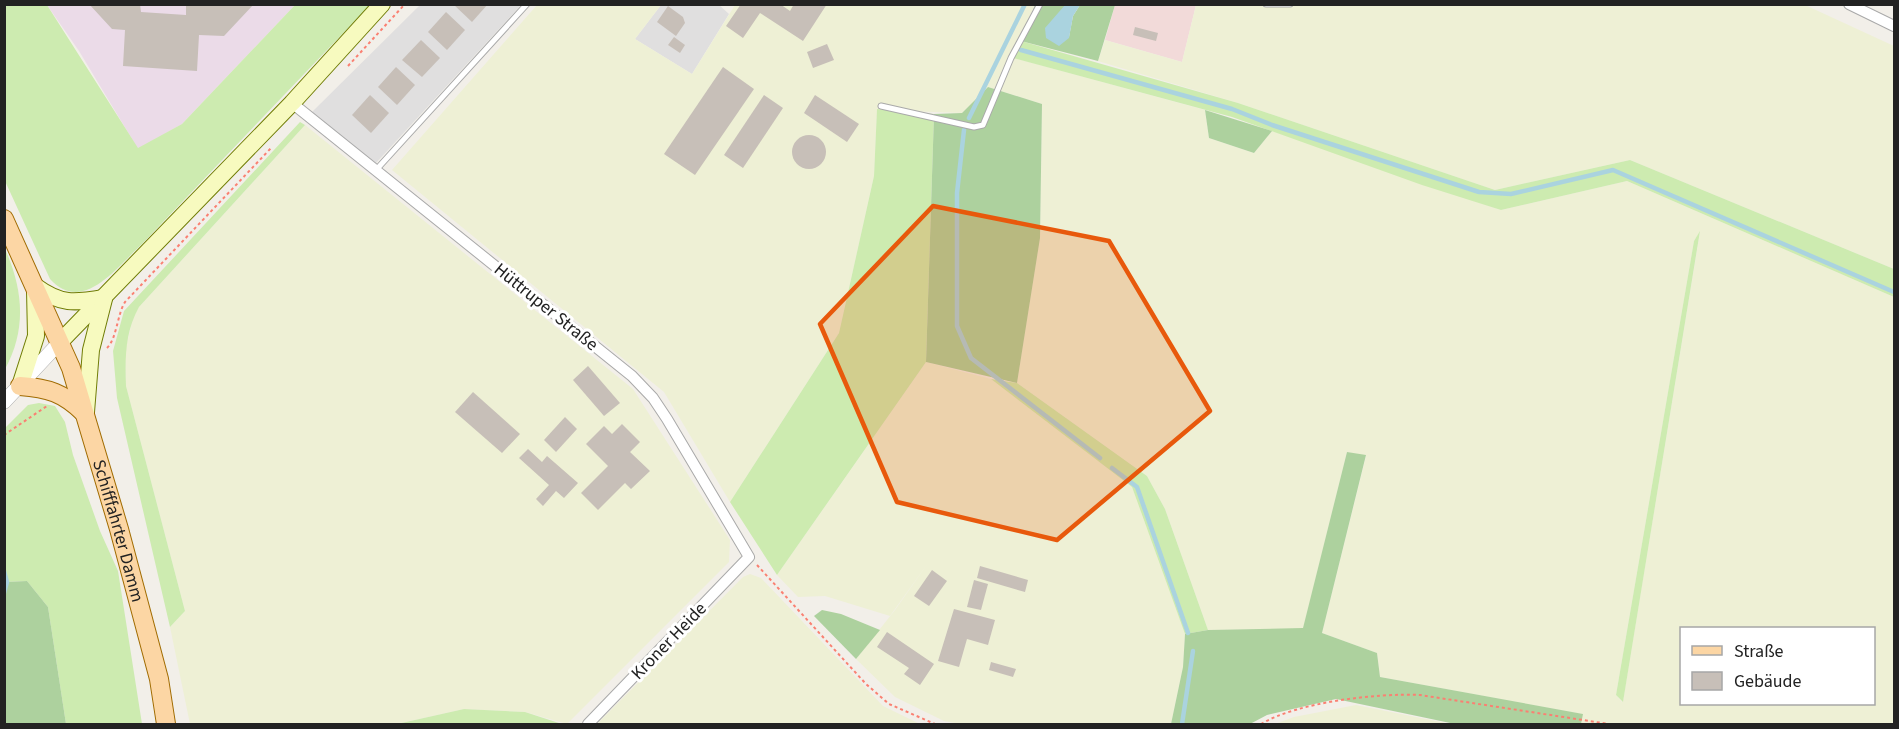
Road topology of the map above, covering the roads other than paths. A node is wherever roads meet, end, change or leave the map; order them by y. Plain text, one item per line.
1 (382, 4) edge
2 (527, 4) edge
3 (1040, 4) edge
4 (1266, 4) edge
5 (1290, 4) edge
6 (1849, 4) edge
7 (1894, 26) edge
8 (292, 103) junction
9 (881, 106) dead end
10 (376, 170) junction
11 (4, 219) edge
12 (35, 286) junction
13 (104, 298) junction
14 (60, 342) junction
15 (20, 386) junction
16 (4, 402) edge
17 (86, 414) junction
18 (749, 556) joint
19 (166, 724) edge
20 (588, 724) edge

1 - 8 main road
2 - 10 lane
3 - 9 lane
4 - 5 lane
6 - 7 street
8 - 10 street, Hüttruper Straße
8 - 13 main road
10 - 18 street, Hüttruper Straße
11 - 12 main road, Schifffahrter Damm
12 - 13 main road
12 - 14 main road, Schifffahrter Damm
12 - 15 main road
13 - 14 main road
13 - 17 main road
14 - 15 street
14 - 17 main road, Schifffahrter Damm
15 - 16 street
15 - 17 main road
17 - 19 main road, Schifffahrter Damm
18 - 20 street, Kroner Heide

